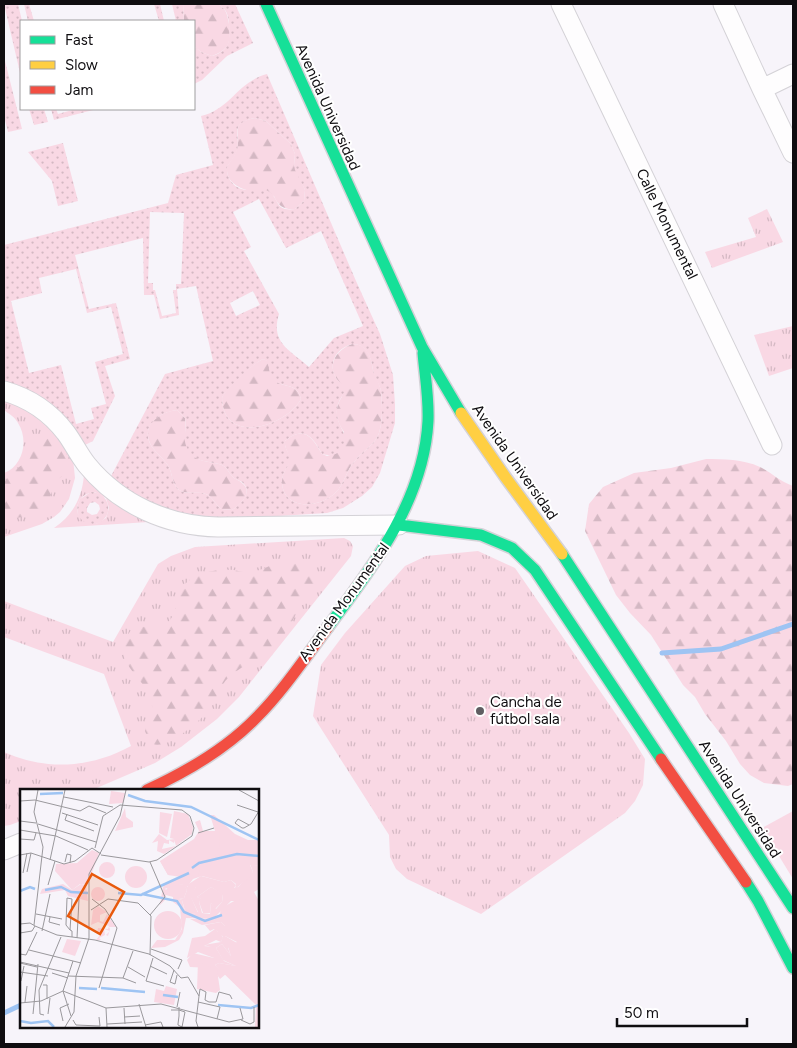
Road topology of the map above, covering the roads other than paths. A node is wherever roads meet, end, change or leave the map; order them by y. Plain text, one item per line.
1 (266, 4) edge
2 (561, 4) edge
3 (723, 4) edge
4 (793, 74) edge
5 (762, 89) junction
6 (793, 153) edge
7 (422, 347) junction
8 (4, 391) edge
9 (772, 445) dead end
10 (399, 525) junction
11 (149, 789) edge
12 (20, 843) edge
13 (4, 850) edge
14 (793, 908) edge
15 (793, 968) edge

1 - 7 street, Avenida Universidad
2 - 9 street, Calle Monumental
3 - 5 street
4 - 5 street
5 - 6 street
7 - 10 street, Avenida Monumental
7 - 14 street, Avenida Universidad
8 - 10 street
10 - 11 street, Avenida Monumental
10 - 15 street
12 - 13 street

